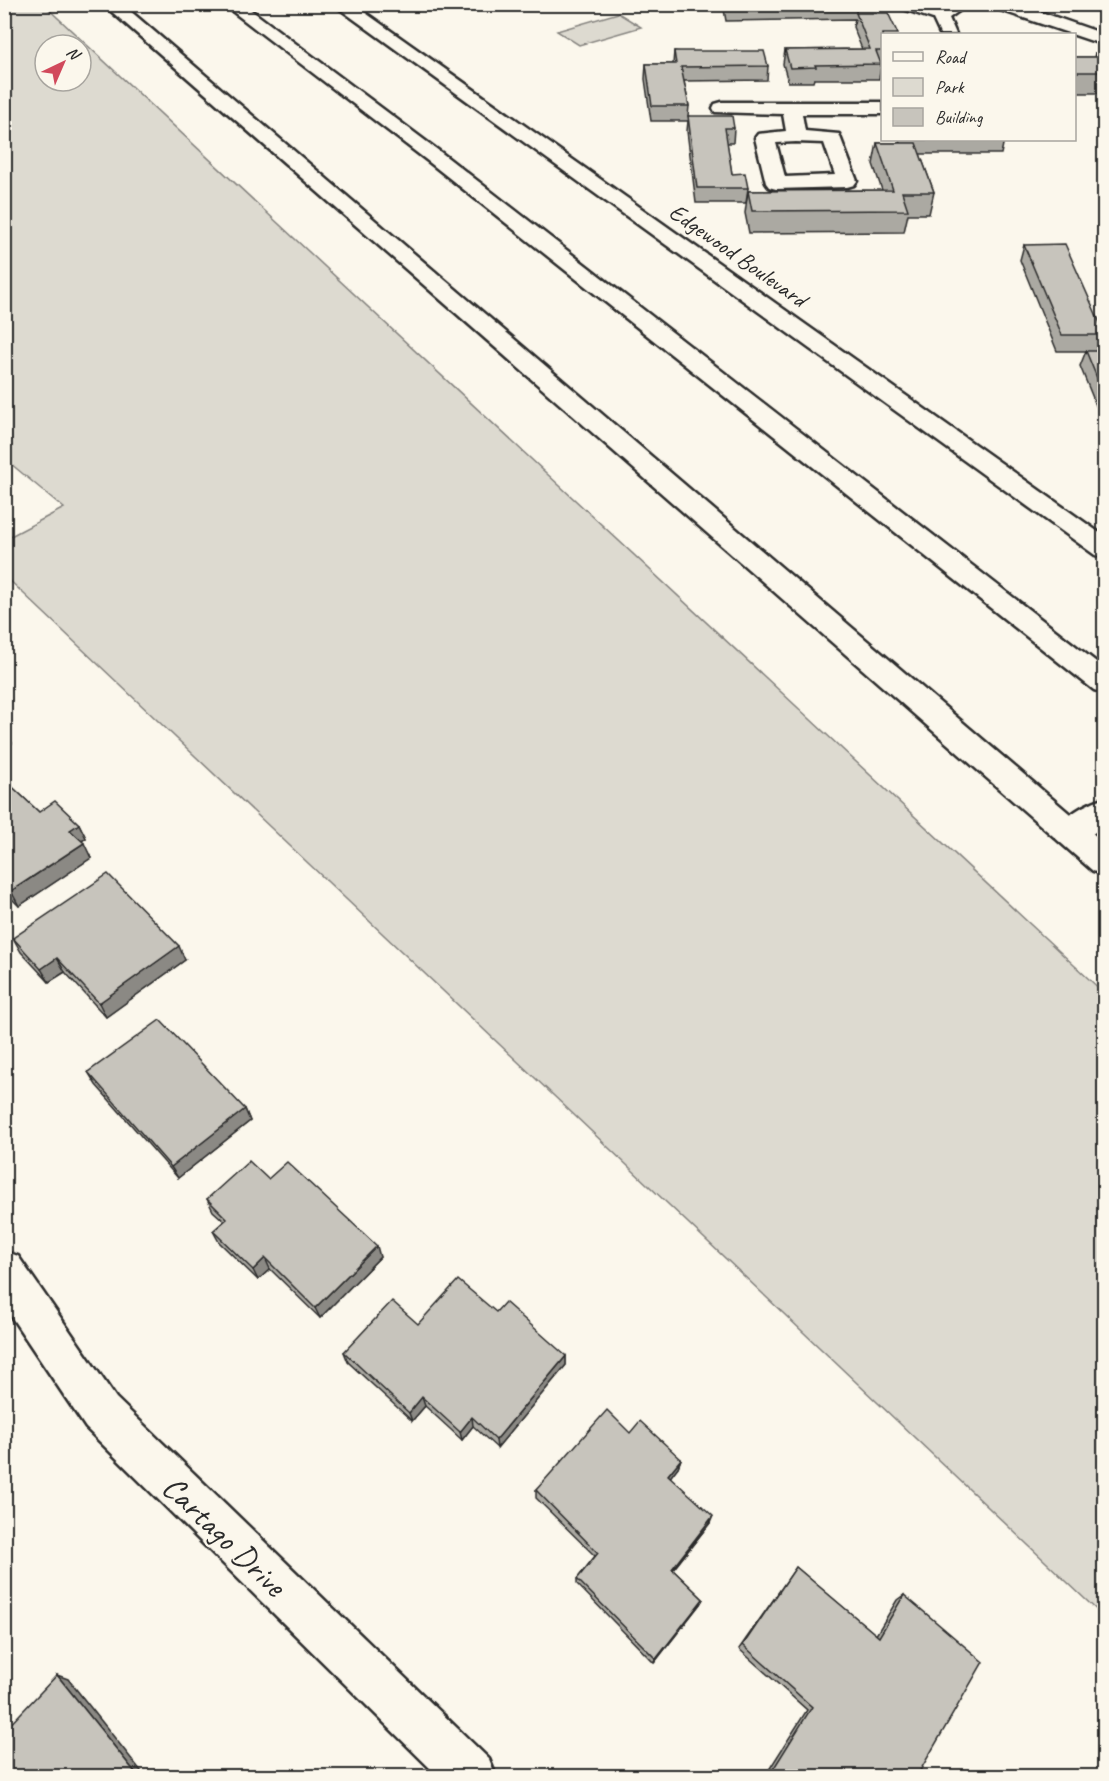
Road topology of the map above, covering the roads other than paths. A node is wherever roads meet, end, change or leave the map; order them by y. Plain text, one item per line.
1 (111, 4) edge
2 (231, 4) edge
3 (236, 4) edge
4 (341, 4) edge
5 (906, 4) edge
6 (961, 4) edge
7 (1000, 4) edge
8 (940, 16) junction
9 (948, 33) edge
10 (276, 39) junction
11 (1104, 40) edge
12 (722, 108) dead end
13 (792, 108) junction
14 (881, 108) edge
15 (796, 136) dead end
16 (1104, 549) edge
17 (1104, 683) edge
18 (1104, 810) edge
19 (1070, 832) junction
20 (1104, 862) edge
21 (4, 1270) edge
22 (472, 1776) edge

1 - 19 main road
2 - 10 main road
3 - 10 main road
4 - 16 main road, Edgewood Boulevard
5 - 8 main road
6 - 8 main road
7 - 11 main road
8 - 9 main road
10 - 17 main road
12 - 13 main road
13 - 14 main road
13 - 15 main road
18 - 19 main road
19 - 20 main road
21 - 22 main road, Cartago Drive

